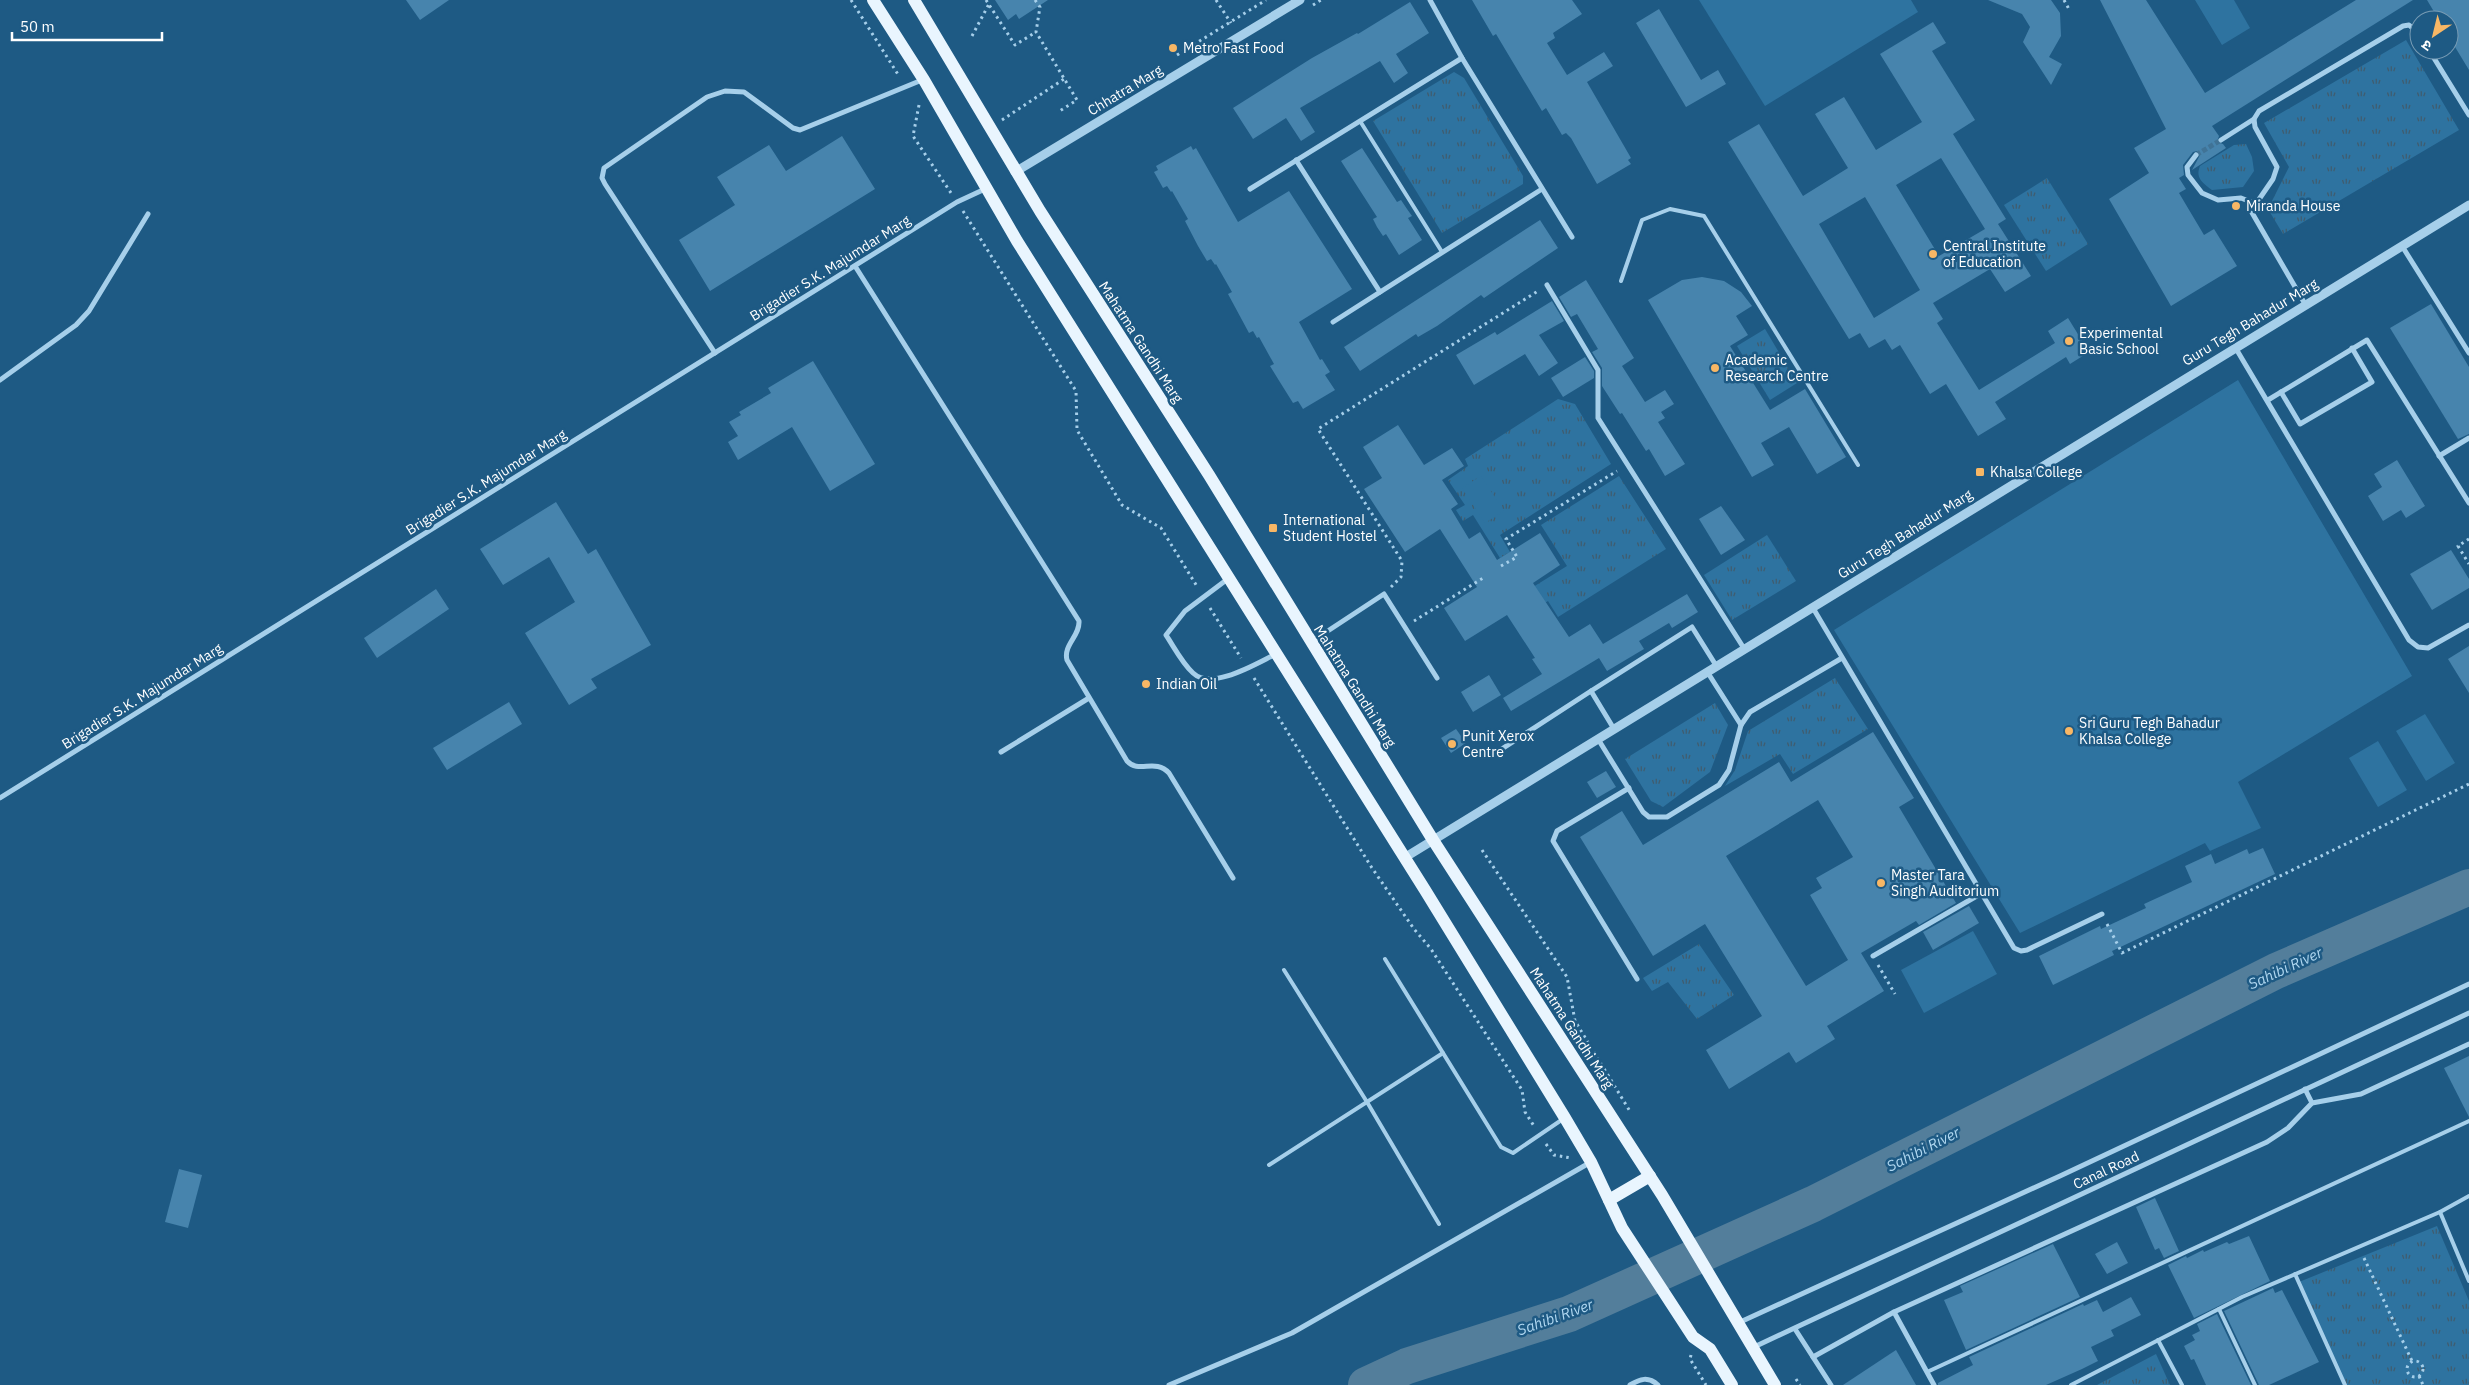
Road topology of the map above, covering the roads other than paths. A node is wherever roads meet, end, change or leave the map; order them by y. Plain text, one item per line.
1 (873, 0) edge
2 (1300, 0) edge
3 (1430, 0) edge
4 (918, 5) edge
5 (2409, 25) edge
6 (1462, 58) junction
7 (2435, 60) edge
8 (924, 80) junction
9 (2469, 115) edge
10 (2254, 119) junction
11 (1360, 120) junction
12 (2221, 140) tunnel mouth
13 (2196, 154) tunnel mouth
14 (1296, 160) junction
15 (1015, 172) junction
16 (985, 189) junction
17 (1250, 189) dead end
18 (1542, 189) junction
19 (2256, 204) junction
20 (2469, 205) edge
21 (148, 214) dead end
22 (1572, 237) dead end
23 (2402, 245) junction
24 (1442, 252) junction
25 (855, 266) junction
26 (1621, 281) dead end
27 (1547, 285) road end
28 (1380, 292) junction
29 (2305, 304) junction
30 (1333, 322) dead end
31 (2235, 347) junction
32 (2352, 348) junction
33 (715, 353) junction
34 (2469, 353) edge
35 (0, 380) edge
36 (2281, 392) junction
37 (2268, 400) junction
38 (2469, 438) edge
39 (2439, 456) junction
40 (1858, 465) dead end
41 (2469, 503) edge
42 (1229, 578) junction
43 (1813, 608) junction
44 (2469, 625) edge
45 (1310, 642) junction
46 (1745, 650) junction
47 (1276, 653) junction
48 (1842, 658) junction
49 (1717, 667) junction
50 (1708, 673) junction
51 (1437, 678) dead end
52 (1591, 691) junction
53 (1089, 698) junction
54 (1741, 725) junction
55 (1614, 729) junction
56 (1598, 740) junction
57 (1001, 752) dead end
58 (1491, 756) dead end
59 (1629, 788) junction
60 (0, 798) edge
61 (1433, 840) junction
62 (1404, 858) junction
63 (1233, 878) dead end
64 (1982, 892) junction
65 (2102, 914) road end
66 (1872, 956) road end
67 (1385, 959) dead end
68 (1284, 970) dead end
69 (1637, 978) dead end
70 (2469, 984) edge
71 (2469, 1013) edge
72 (2469, 1044) edge
73 (1443, 1053) junction
74 (2305, 1090) junction
75 (1367, 1102) junction
76 (2312, 1102) junction
77 (1565, 1118) junction
78 (2469, 1121) edge
79 (1591, 1162) junction
80 (1268, 1165) dead end
81 (1650, 1176) junction
82 (2469, 1196) edge
83 (1609, 1200) junction
84 (2440, 1212) junction
85 (1439, 1224) dead end
86 (2295, 1274) junction
87 (2469, 1281) edge
88 (2218, 1309) junction
89 (1894, 1312) junction
90 (1737, 1323) junction
91 (1795, 1329) junction
92 (2158, 1340) junction
93 (1751, 1348) junction
94 (1813, 1358) junction
95 (1927, 1372) junction
96 (1170, 1385) edge
97 (1630, 1385) edge
98 (1658, 1385) edge
99 (1732, 1385) edge
100 (1775, 1385) edge
101 (1831, 1385) edge
102 (1934, 1385) edge
103 (2071, 1385) edge
104 (2182, 1385) edge
105 (2255, 1385) edge
106 (2345, 1385) edge

1 - 8 main road
2 - 15 street, Chhatra Marg
3 - 6 street
4 - 15 main road, Mahatma Gandhi Marg
5 - 10 street
6 - 11 street
6 - 18 street
7 - 9 street
8 - 16 main road
8 - 33 street
10 - 12 street
10 - 19 street
11 - 14 street
11 - 24 lane
13 - 19 street
14 - 17 street
14 - 28 street
15 - 45 main road, Mahatma Gandhi Marg
16 - 25 street, Brigadier S.K. Majumdar Marg
16 - 42 main road
18 - 22 street
18 - 24 street
19 - 29 street
20 - 23 street, Guru Tegh Bahadur Marg
21 - 35 street
23 - 29 street, Guru Tegh Bahadur Marg
23 - 34 street
24 - 28 street
25 - 33 street, Brigadier S.K. Majumdar Marg
25 - 53 street
26 - 40 lane
27 - 46 street
28 - 30 street
29 - 31 street, Guru Tegh Bahadur Marg
31 - 37 street
31 - 43 street, Guru Tegh Bahadur Marg
32 - 36 street
32 - 36 street
32 - 39 street
33 - 60 street, Brigadier S.K. Majumdar Marg
36 - 37 street
37 - 44 street
38 - 39 street
39 - 41 street
42 - 47 main road
42 - 47 street
43 - 46 street, Guru Tegh Bahadur Marg
43 - 48 street
45 - 51 street
45 - 61 main road, Mahatma Gandhi Marg
46 - 49 street, Guru Tegh Bahadur Marg
47 - 62 main road
48 - 54 street
48 - 64 street
49 - 50 street, Guru Tegh Bahadur Marg
49 - 52 street
50 - 54 street
50 - 55 street, Guru Tegh Bahadur Marg
52 - 55 street
52 - 58 street
53 - 57 street
53 - 63 street
54 - 59 street
55 - 56 street, Guru Tegh Bahadur Marg
56 - 59 street
56 - 61 street, Guru Tegh Bahadur Marg
59 - 69 street
61 - 62 street, Guru Tegh Bahadur Marg
61 - 81 main road, Mahatma Gandhi Marg
62 - 77 main road
64 - 65 street
64 - 66 street
67 - 73 lane
68 - 75 lane
70 - 90 street
71 - 74 street, Canal Road
72 - 76 street
73 - 75 lane
73 - 77 lane
74 - 76 street
74 - 91 street, Canal Road
75 - 80 lane
75 - 85 lane
76 - 89 street
77 - 79 main road
78 - 95 lane
79 - 83 main road
79 - 96 street
81 - 83 main road
81 - 90 main road, Mahatma Gandhi Marg
82 - 84 lane
83 - 99 main road
84 - 86 lane
84 - 87 lane
86 - 88 lane
86 - 106 lane
88 - 92 lane
88 - 105 lane
89 - 94 street
89 - 95 street
90 - 93 main road, Mahatma Gandhi Marg
91 - 93 street, Canal Road
91 - 94 street
92 - 103 lane
92 - 104 lane
93 - 100 main road, Mahatma Gandhi Marg
94 - 101 street
95 - 102 street
97 - 98 street

